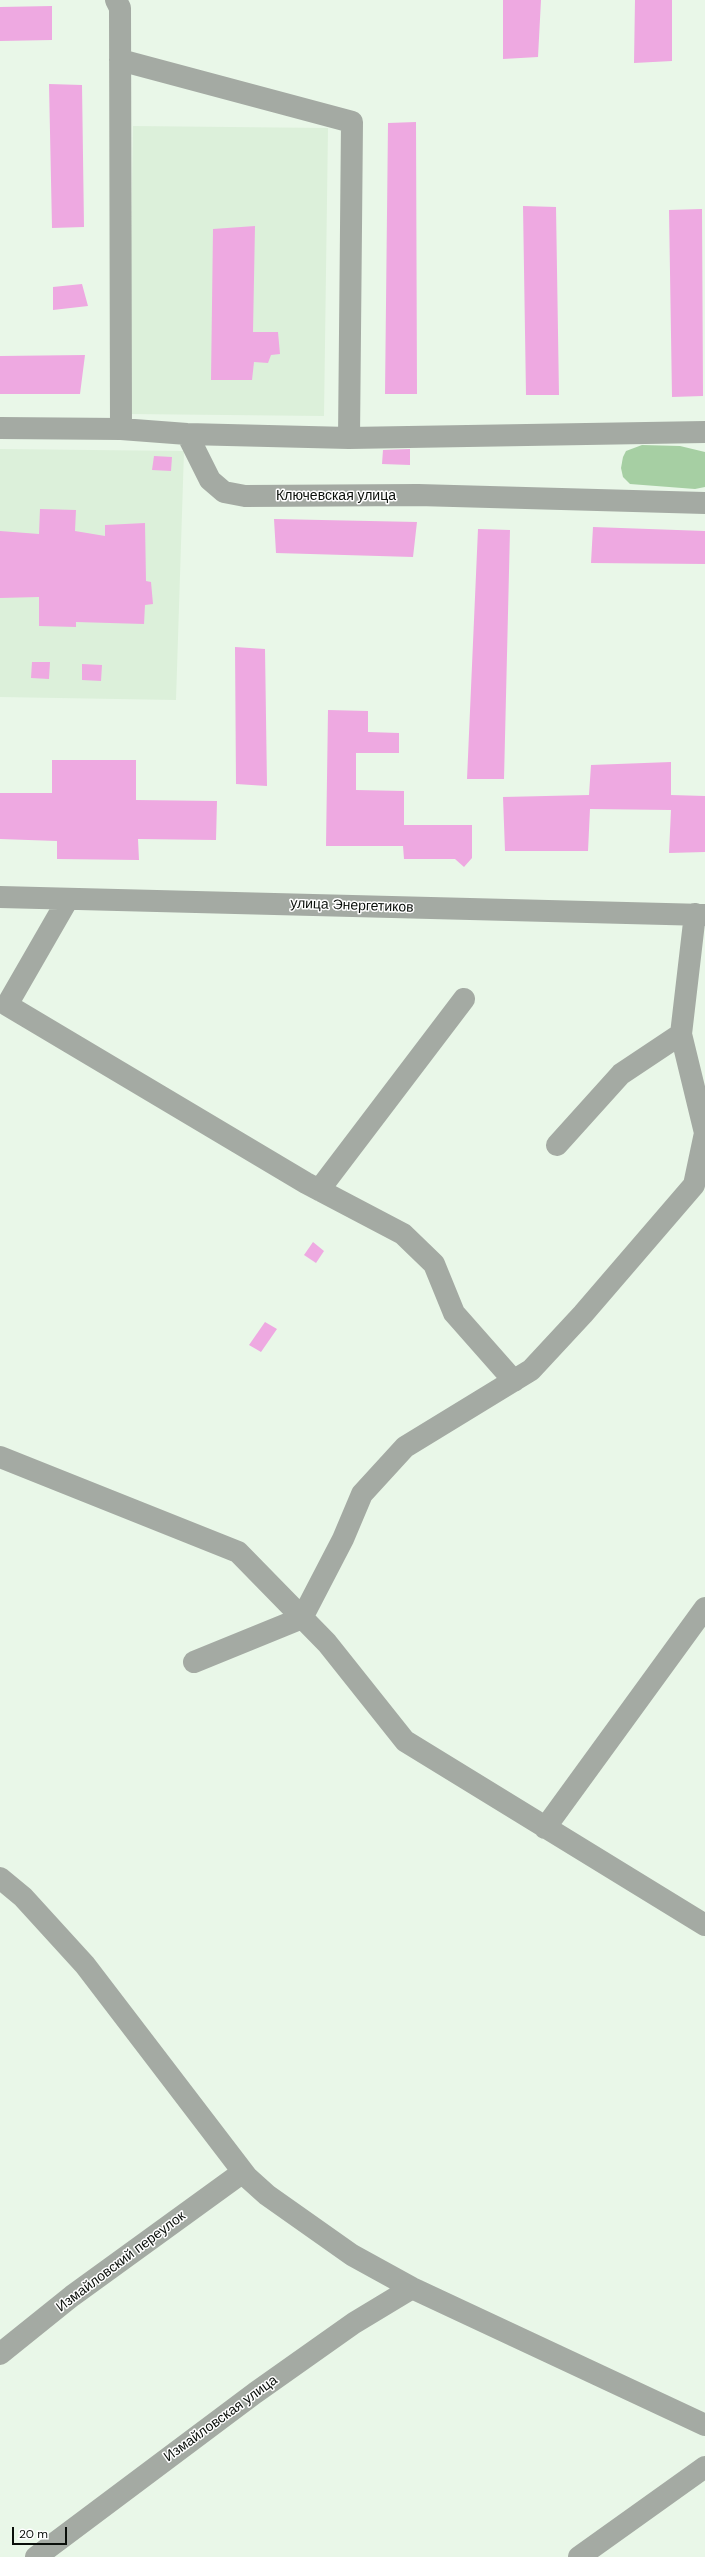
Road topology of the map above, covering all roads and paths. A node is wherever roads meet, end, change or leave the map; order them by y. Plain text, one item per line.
1 (116, 0) edge
2 (120, 60) junction
3 (0, 428) edge
4 (121, 429) junction
5 (705, 432) edge
6 (187, 434) junction
7 (349, 438) junction
8 (705, 503) edge
9 (0, 897) edge
10 (68, 899) junction
11 (700, 914) edge
12 (464, 999) dead end
13 (682, 1034) junction
14 (557, 1145) dead end
15 (319, 1190) junction
16 (514, 1381) junction
17 (0, 1457) edge
18 (705, 1608) edge
19 (302, 1618) junction
20 (194, 1662) dead end
21 (546, 1828) junction
22 (0, 1878) edge
23 (705, 1925) edge
24 (243, 2172) junction
25 (412, 2288) junction
26 (0, 2354) edge
27 (705, 2425) edge
28 (705, 2467) edge
29 (36, 2557) edge
30 (579, 2557) edge

1 - 2 street
2 - 4 street
2 - 7 street
3 - 4 street
4 - 6 street
5 - 7 street
6 - 7 street
6 - 8 street, Ключевская улица
9 - 10 street, улица Энергетиков
10 - 11 street, улица Энергетиков
10 - 15 street
11 - 13 street
12 - 15 street
13 - 14 street
13 - 16 street
15 - 16 street
16 - 19 street
17 - 19 street
18 - 21 street
19 - 20 street
19 - 21 street
21 - 23 street
22 - 24 street
24 - 25 street
24 - 26 street, Измайловский переулок
25 - 27 street
25 - 29 street, Измайловская улица
28 - 30 street

